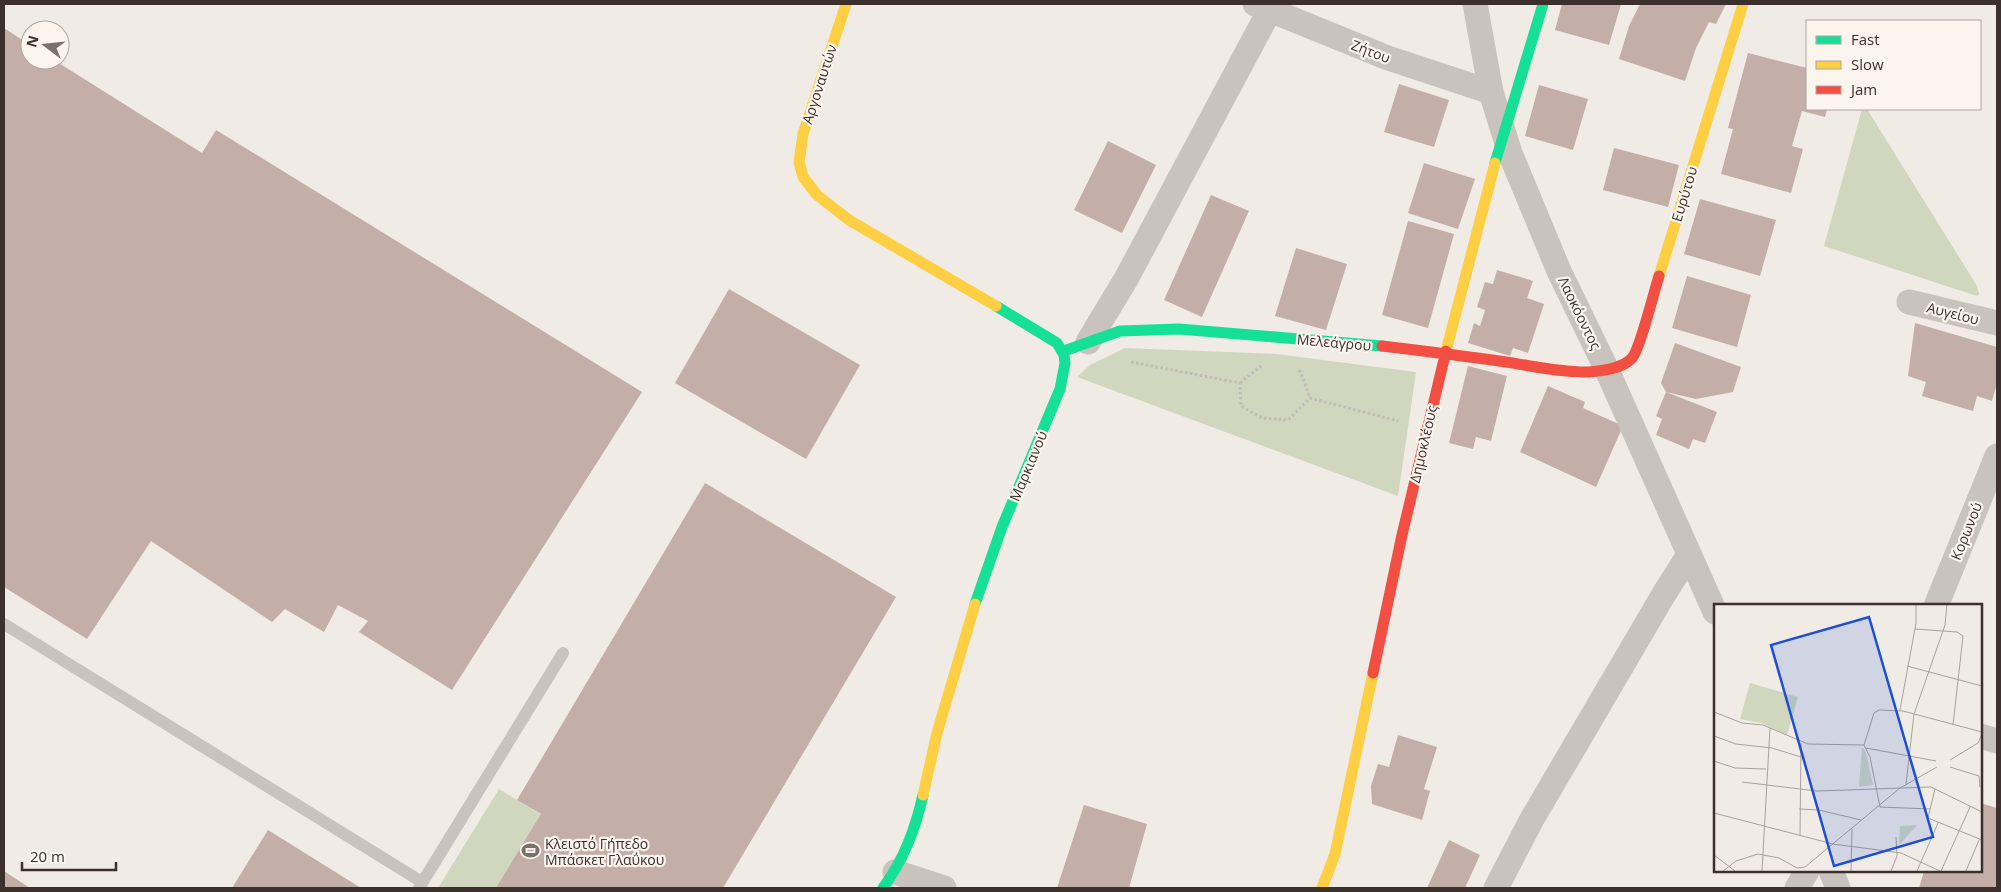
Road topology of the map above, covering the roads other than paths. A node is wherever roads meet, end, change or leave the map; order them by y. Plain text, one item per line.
1 (846, 4) edge
2 (1474, 4) edge
3 (1543, 4) edge
4 (1743, 4) edge
5 (1266, 6) edge
6 (1491, 92) junction
7 (1503, 132) junction
8 (1909, 302) dead end
9 (1997, 323) edge
10 (1088, 342) junction
11 (1064, 351) junction
12 (1445, 352) junction
13 (1607, 370) junction
14 (1997, 456) edge
15 (1688, 556) junction
16 (1937, 604) edge
17 (1714, 610) edge
18 (4, 624) edge
19 (563, 653) dead end
20 (1981, 736) edge
21 (1997, 741) edge
22 (1806, 872) edge
23 (1830, 872) edge
24 (889, 880) edge
25 (420, 885) edge
26 (944, 888) edge
27 (1322, 888) edge
28 (1496, 888) edge
29 (1798, 888) edge
30 (1838, 888) edge

1 - 11 street, Αργοναυτών
2 - 6 street, Λαοκόοντος
3 - 7 street, Δημοκλέους
4 - 13 street, Ευρύτου
5 - 6 street, Ζήτου
5 - 10 street
6 - 7 street, Λαοκόοντος
7 - 12 street, Δημοκλέους
7 - 13 street, Λαοκόοντος
8 - 9 street, Αυγείου
10 - 11 street, Μελεάγρου
10 - 12 street, Μελεάγρου
11 - 24 street, Μαρκιανού
12 - 13 street, Μελεάγρου
12 - 27 street, Δημοκλέους
13 - 15 street, Λαοκόοντος
14 - 16 street, Κορωνού
15 - 17 street, Λαοκόοντος
15 - 28 street
18 - 25 lane
19 - 25 lane
20 - 21 street
22 - 29 street
23 - 30 street
24 - 26 street

